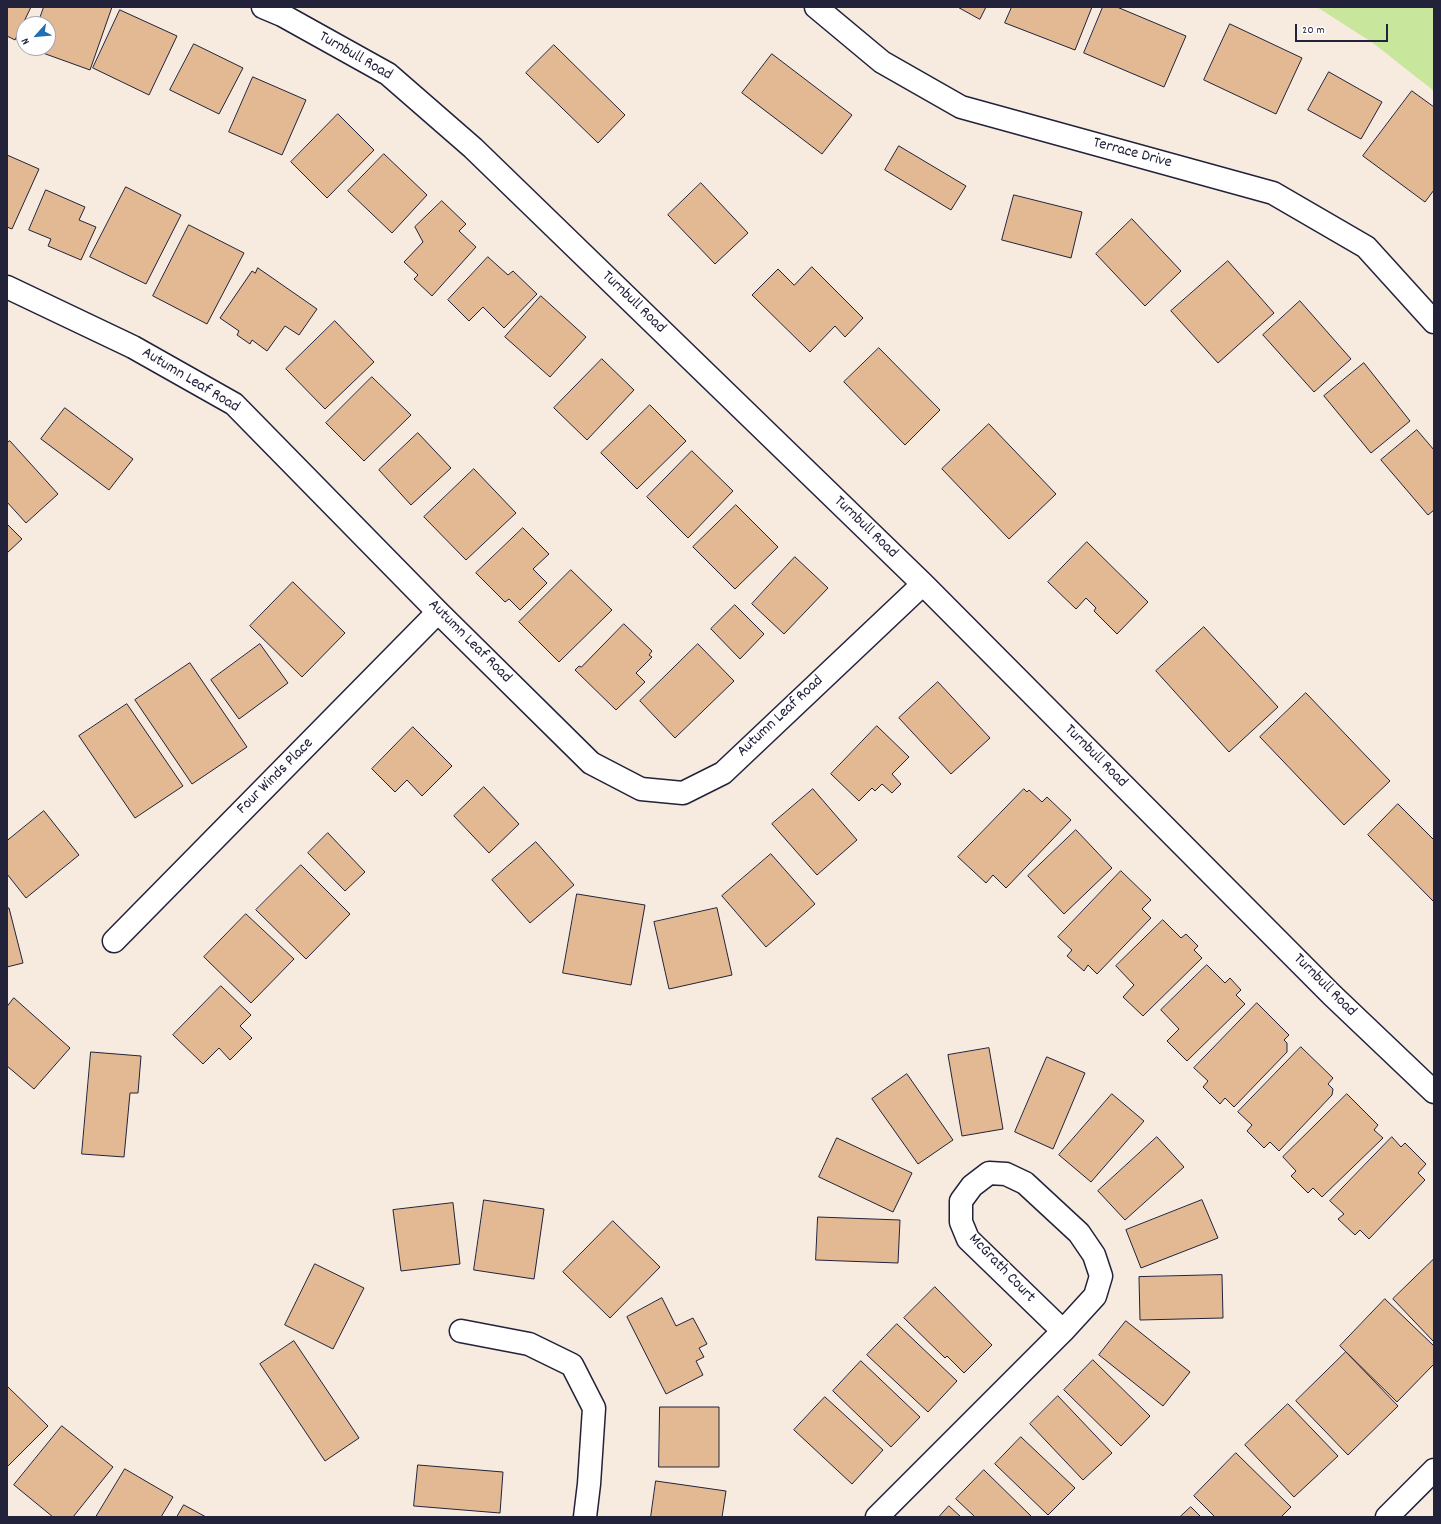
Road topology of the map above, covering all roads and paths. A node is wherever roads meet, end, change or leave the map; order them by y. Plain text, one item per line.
1 (263, 7) edge
2 (816, 7) edge
3 (7, 287) edge
4 (1434, 322) edge
5 (922, 584) junction
6 (438, 612) junction
7 (114, 941) dead end
8 (1434, 1092) edge
9 (461, 1331) dead end
10 (1063, 1331) junction
11 (1434, 1470) edge
12 (585, 1517) edge
13 (877, 1517) edge
14 (1387, 1517) edge

1 - 5 street, Turnbull Road
2 - 4 street, Terrace Drive
3 - 6 street, Autumn Leaf Road
5 - 6 street, Autumn Leaf Road
5 - 8 street, Turnbull Road
6 - 7 street, Four Winds Place
9 - 12 street
10 - 10 street, McGrath Court
10 - 13 street, McGrath Court
11 - 14 street

